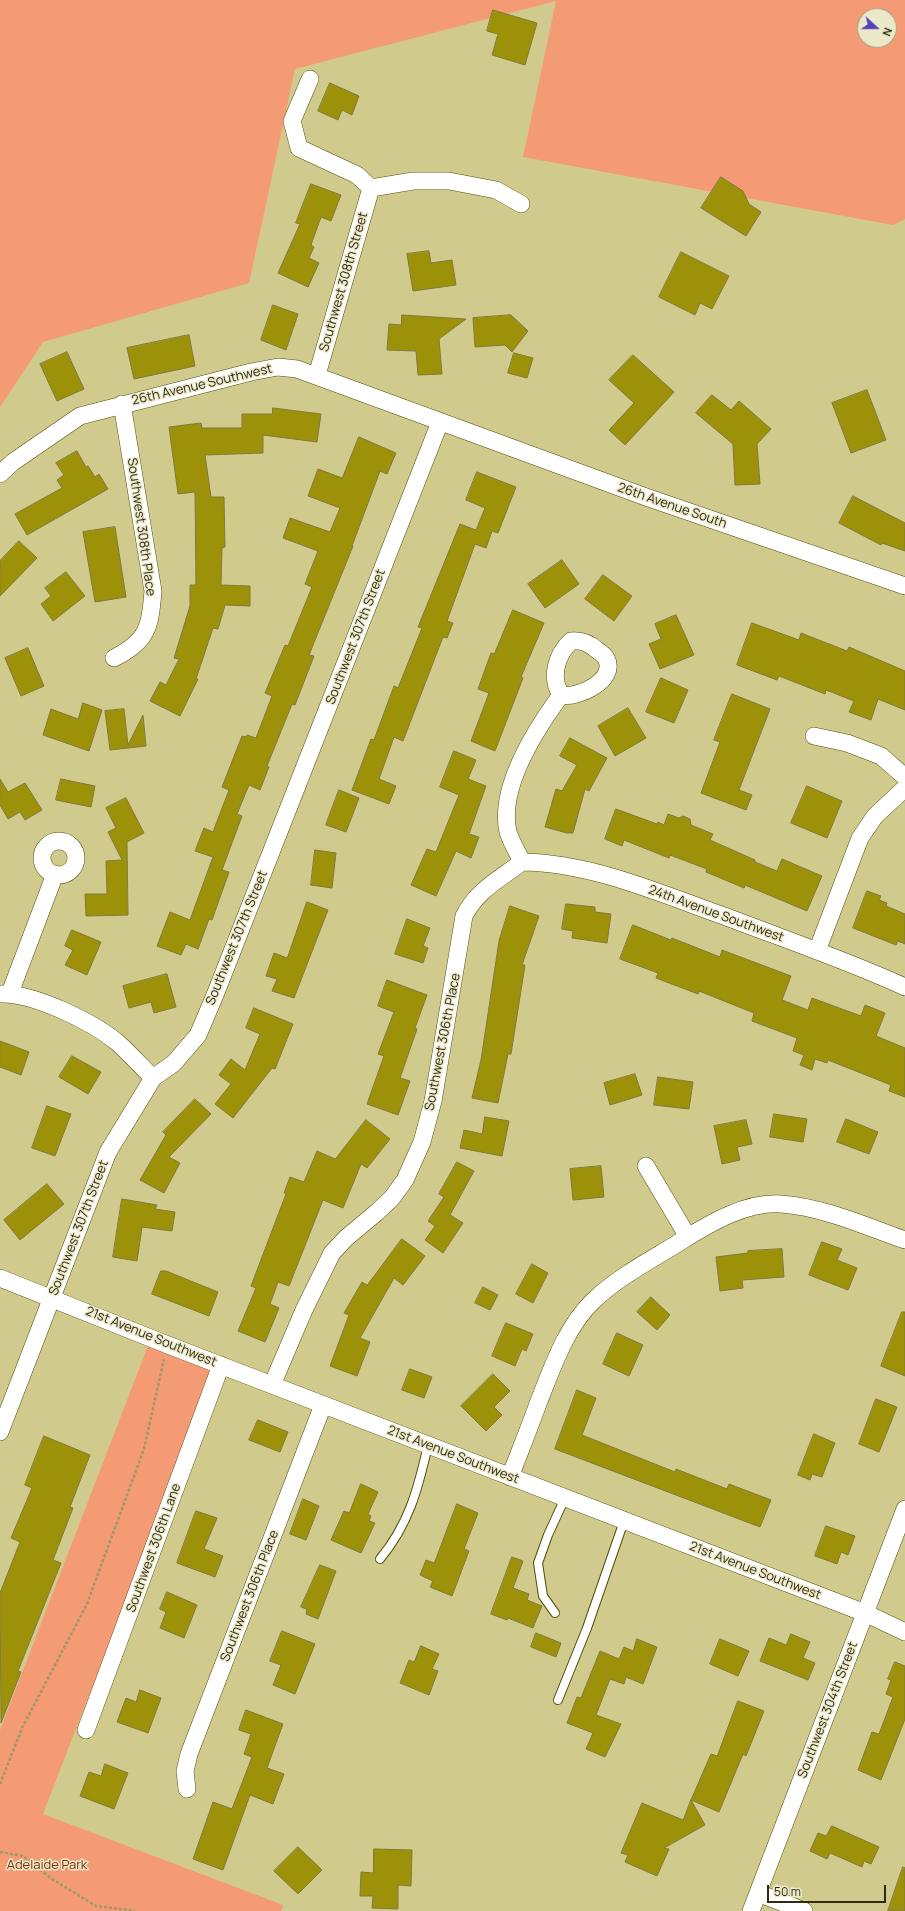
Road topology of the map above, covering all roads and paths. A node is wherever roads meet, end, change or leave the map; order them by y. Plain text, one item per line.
1 (310, 79) dead end
2 (371, 188) junction
3 (521, 204) dead end
4 (317, 375) junction
5 (122, 404) junction
6 (440, 422) junction
7 (0, 474) edge
8 (905, 586) edge
9 (114, 658) dead end
10 (561, 696) dead end
11 (814, 736) dead end
12 (905, 777) edge
13 (905, 788) edge
14 (522, 862) junction
15 (55, 874) dead end
16 (817, 950) junction
17 (905, 987) edge
18 (5, 994) edge
19 (153, 1078) junction
20 (646, 1166) dead end
21 (688, 1237) junction
22 (905, 1240) edge
23 (0, 1278) edge
24 (53, 1298) junction
25 (168, 1345) junction
26 (221, 1366) junction
27 (272, 1385) junction
28 (323, 1405) junction
29 (0, 1432) edge
30 (428, 1445) junction
31 (510, 1477) junction
32 (565, 1498) junction
33 (905, 1509) edge
34 (624, 1521) junction
35 (380, 1560) dead end
36 (555, 1613) dead end
37 (865, 1614) junction
38 (905, 1632) edge
39 (558, 1700) dead end
40 (86, 1730) dead end
41 (0, 1784) edge
42 (187, 1789) dead end
43 (0, 1852) edge
44 (758, 1894) junction
45 (135, 1911) edge
46 (751, 1911) edge
47 (804, 1911) edge

1 - 2 street
2 - 3 street
2 - 4 street, Southwest 308th Street
4 - 5 street, 26th Avenue Southwest
4 - 6 street, 26th Avenue Southwest
5 - 7 street, 26th Avenue Southwest
5 - 9 street, Southwest 308th Place
6 - 8 street, 26th Avenue South
6 - 19 street, Southwest 307th Street
10 - 14 street
11 - 12 street
13 - 16 street
14 - 16 street, 24th Avenue Southwest
14 - 27 street, Southwest 306th Place
15 - 18 street
16 - 17 street, 24th Avenue Southwest
18 - 19 street
19 - 24 street, Southwest 307th Street
20 - 21 street
21 - 22 street
21 - 31 street
23 - 24 street, 21st Avenue Southwest
24 - 25 street, 21st Avenue Southwest
24 - 29 street, Southwest 307th Street
25 - 26 street, 21st Avenue Southwest
25 - 41 path
26 - 27 street, 21st Avenue Southwest
26 - 40 street, Southwest 306th Lane
27 - 28 street, 21st Avenue Southwest
28 - 30 street, 21st Avenue Southwest
28 - 42 street, Southwest 306th Place
30 - 31 street, 21st Avenue Southwest
30 - 35 lane
31 - 32 street, 21st Avenue Southwest
32 - 34 street, 21st Avenue Southwest
32 - 36 lane
33 - 37 street, Southwest 304th Street
34 - 37 street, 21st Avenue Southwest
34 - 39 lane
37 - 38 street, 21st Avenue Southwest
37 - 44 street, Southwest 304th Street
43 - 45 path
44 - 46 street, Southwest 304th Street
44 - 47 street

